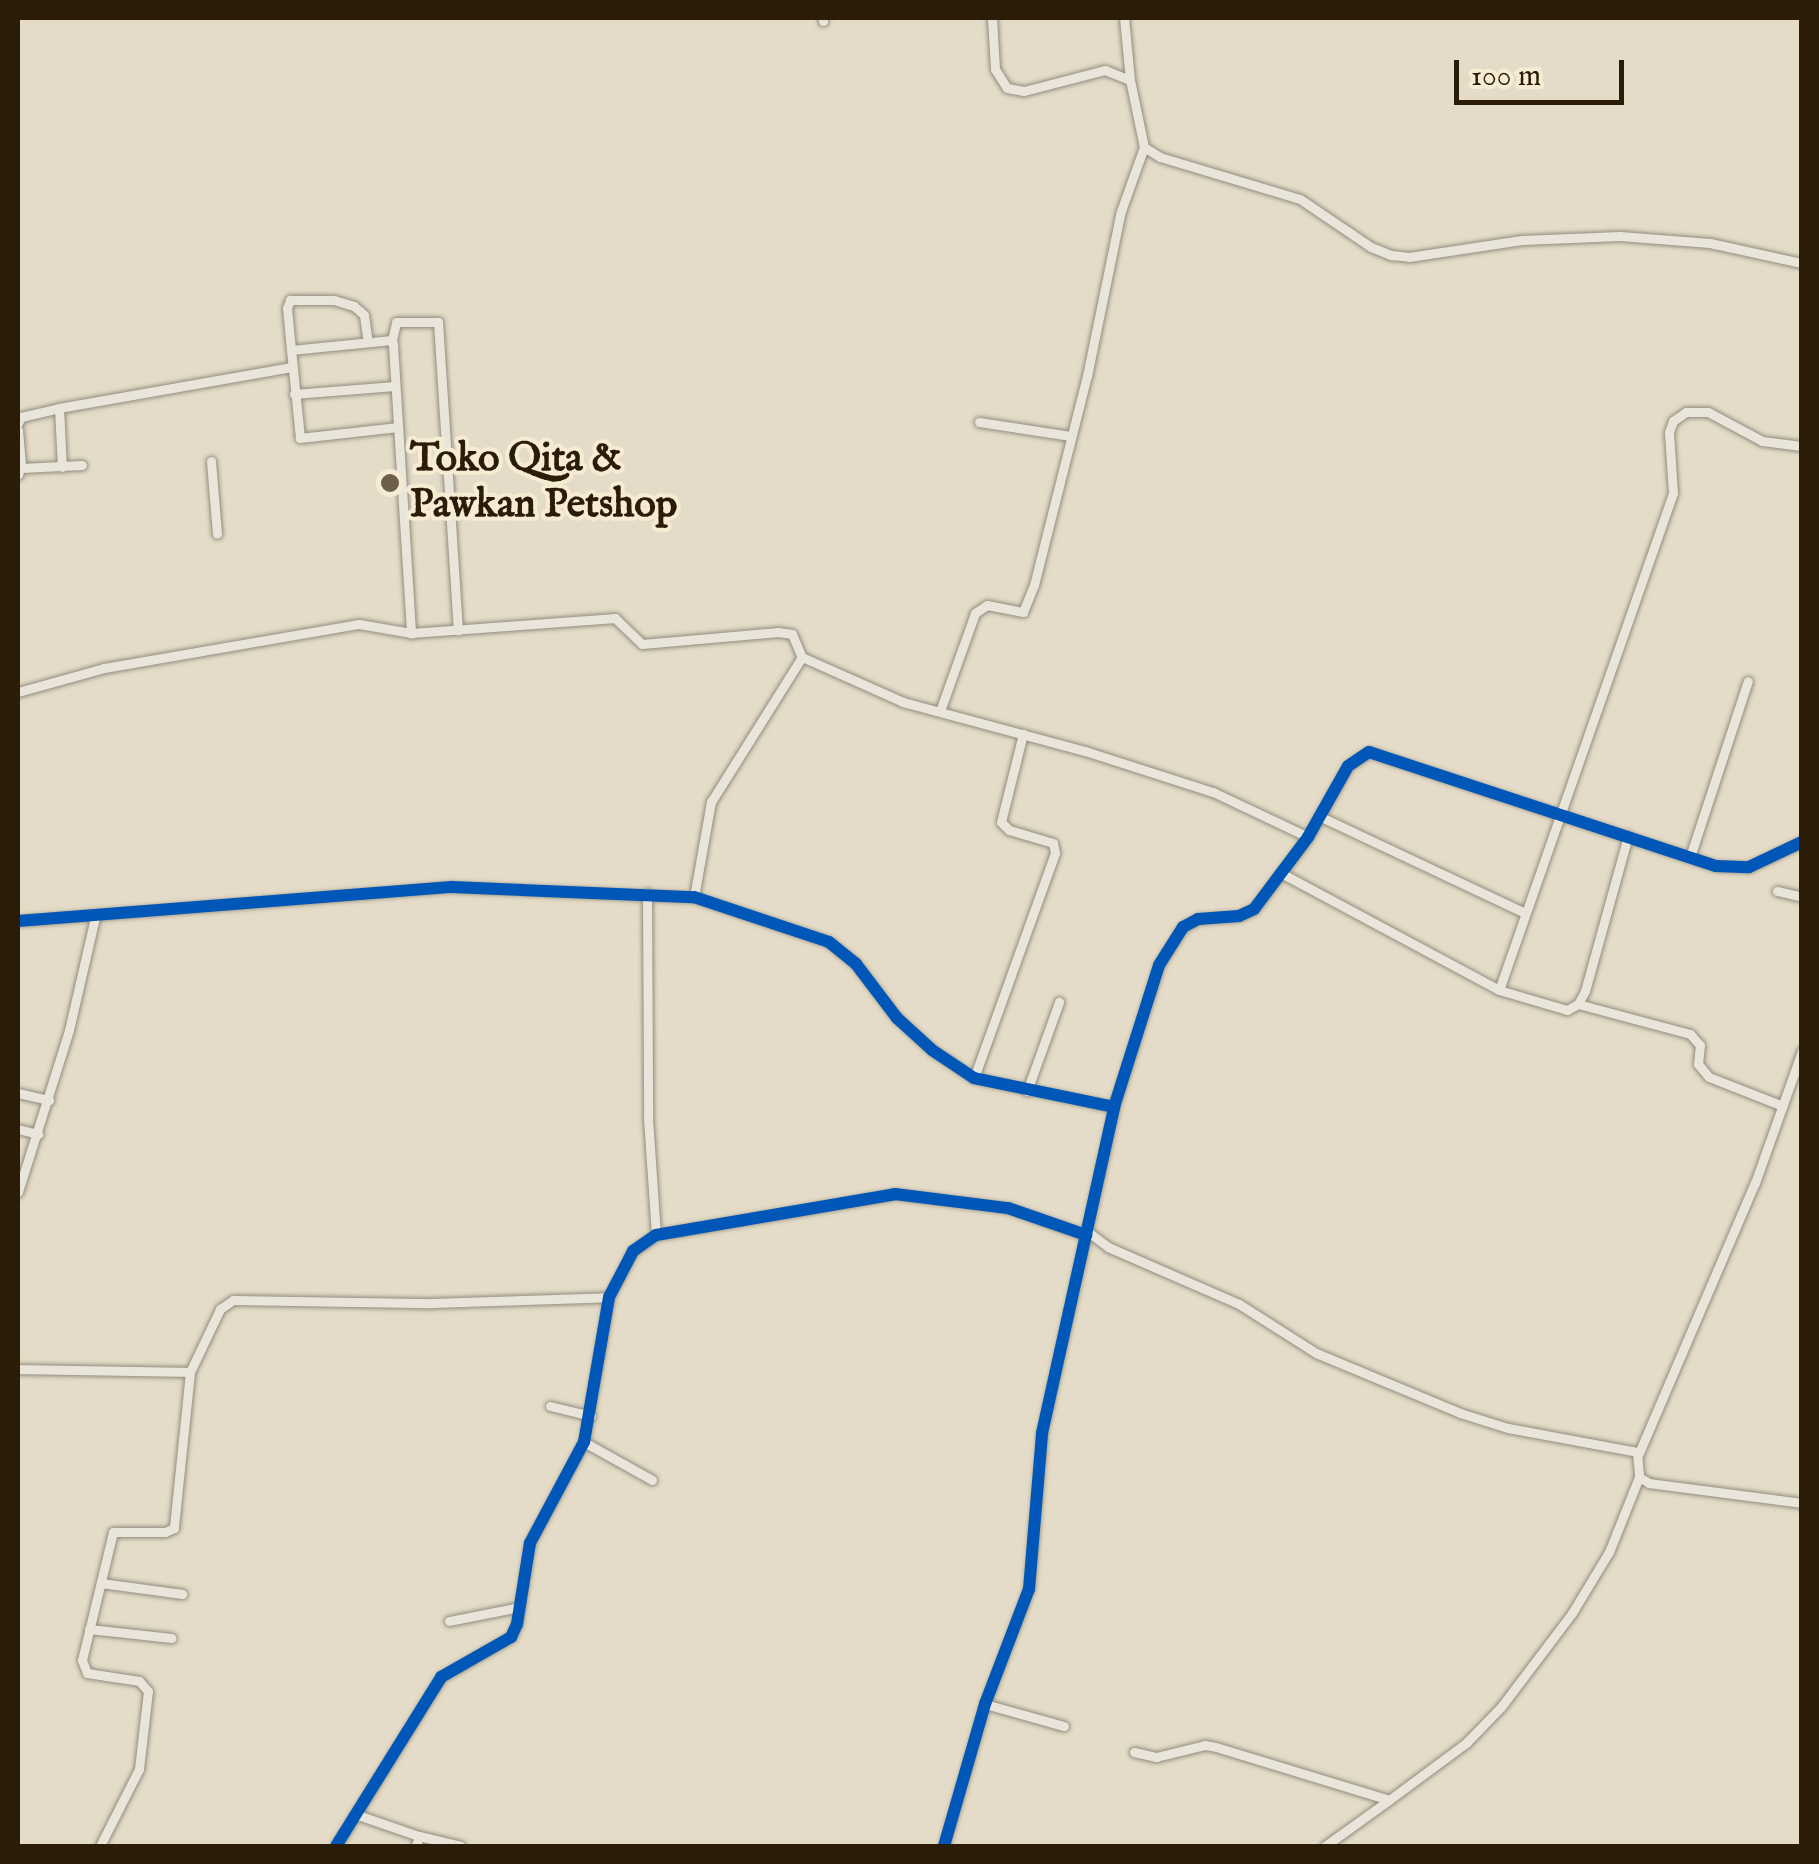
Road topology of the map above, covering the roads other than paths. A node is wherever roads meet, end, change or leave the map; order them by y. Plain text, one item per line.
1 (992, 18) edge
2 (1124, 18) edge
3 (1130, 80) junction
4 (1144, 146) junction
5 (1802, 263) edge
6 (392, 340) junction
7 (368, 342) junction
8 (291, 350) junction
9 (291, 367) junction
10 (396, 386) junction
11 (294, 394) junction
12 (59, 408) junction
13 (978, 422) dead end
14 (18, 427) edge
15 (398, 427) junction
16 (1071, 436) junction
17 (1802, 446) edge
18 (211, 461) dead end
19 (82, 465) dead end
20 (62, 466) junction
21 (19, 472) edge
22 (217, 534) dead end
23 (458, 630) junction
24 (411, 634) junction
25 (802, 656) junction
26 (1748, 681) dead end
27 (18, 692) edge
28 (940, 711) junction
29 (1023, 734) junction
30 (1560, 812) junction
31 (1319, 816) junction
32 (1628, 836) junction
33 (1308, 837) junction
34 (1802, 842) edge
35 (1690, 857) junction
36 (1281, 874) junction
37 (1776, 890) dead end
38 (647, 893) junction
39 (694, 897) junction
40 (1802, 898) edge
41 (1525, 914) junction
42 (94, 917) junction
43 (18, 921) edge
44 (1499, 990) junction
45 (1059, 1002) dead end
46 (1578, 1004) junction
47 (1802, 1051) edge
48 (974, 1078) junction
49 (1027, 1090) junction
50 (18, 1093) edge
51 (49, 1100) junction
52 (1783, 1106) junction
53 (1114, 1107) junction
54 (18, 1129) edge
55 (38, 1134) junction
56 (18, 1192) edge
57 (1086, 1233) junction
58 (656, 1235) junction
59 (608, 1297) junction
60 (18, 1368) edge
61 (190, 1372) junction
62 (550, 1406) dead end
63 (591, 1416) junction
64 (584, 1442) junction
65 (1639, 1453) junction
66 (1638, 1477) junction
67 (652, 1480) dead end
68 (1802, 1503) edge
69 (102, 1584) junction
70 (182, 1594) dead end
71 (520, 1607) junction
72 (449, 1622) dead end
73 (90, 1629) junction
74 (172, 1638) dead end
75 (985, 1704) junction
76 (1064, 1726) dead end
77 (1134, 1752) dead end
78 (1389, 1800) junction
79 (356, 1814) junction
80 (417, 1841) edge
81 (100, 1846) edge
82 (336, 1846) edge
83 (461, 1846) edge
84 (944, 1846) edge
85 (1325, 1846) edge

1 - 3 street
2 - 3 street
3 - 4 street
4 - 5 street
4 - 16 street
6 - 7 street
6 - 10 street
6 - 23 street
7 - 8 street
7 - 8 street
8 - 9 street
9 - 11 street
9 - 12 street
10 - 11 street
10 - 15 street
11 - 15 street
12 - 14 street
12 - 20 street
13 - 16 street
14 - 21 street
15 - 24 street
16 - 28 street
17 - 30 street
18 - 22 street
19 - 20 street
20 - 21 street
23 - 24 street
23 - 25 street
24 - 27 street
25 - 28 street
25 - 39 street
26 - 35 street
28 - 29 street
29 - 33 street
29 - 48 street
30 - 31 street
30 - 32 street
30 - 41 street
31 - 33 street
31 - 41 street
32 - 35 street
32 - 46 street
33 - 36 street
34 - 35 street
36 - 44 street
36 - 53 street
37 - 40 street
38 - 39 street
38 - 42 street
38 - 58 street
39 - 48 street
41 - 44 street
42 - 43 street
42 - 51 street
44 - 46 street
45 - 49 street
46 - 52 street
47 - 52 street
48 - 49 street
49 - 53 street
50 - 51 street
51 - 55 street
52 - 65 street
53 - 57 street
54 - 55 street
55 - 56 street
57 - 58 street
57 - 65 street
57 - 75 street
58 - 59 street
59 - 61 street
59 - 63 street
60 - 61 street
61 - 69 street
62 - 63 street
63 - 64 street
64 - 67 street
64 - 71 street
65 - 66 street
66 - 68 street
66 - 78 street
69 - 70 street
69 - 73 street
71 - 72 street
71 - 79 street
73 - 74 street
73 - 81 street
75 - 76 street
75 - 84 street
77 - 78 street
78 - 85 street
79 - 80 street
79 - 82 street
80 - 83 street

